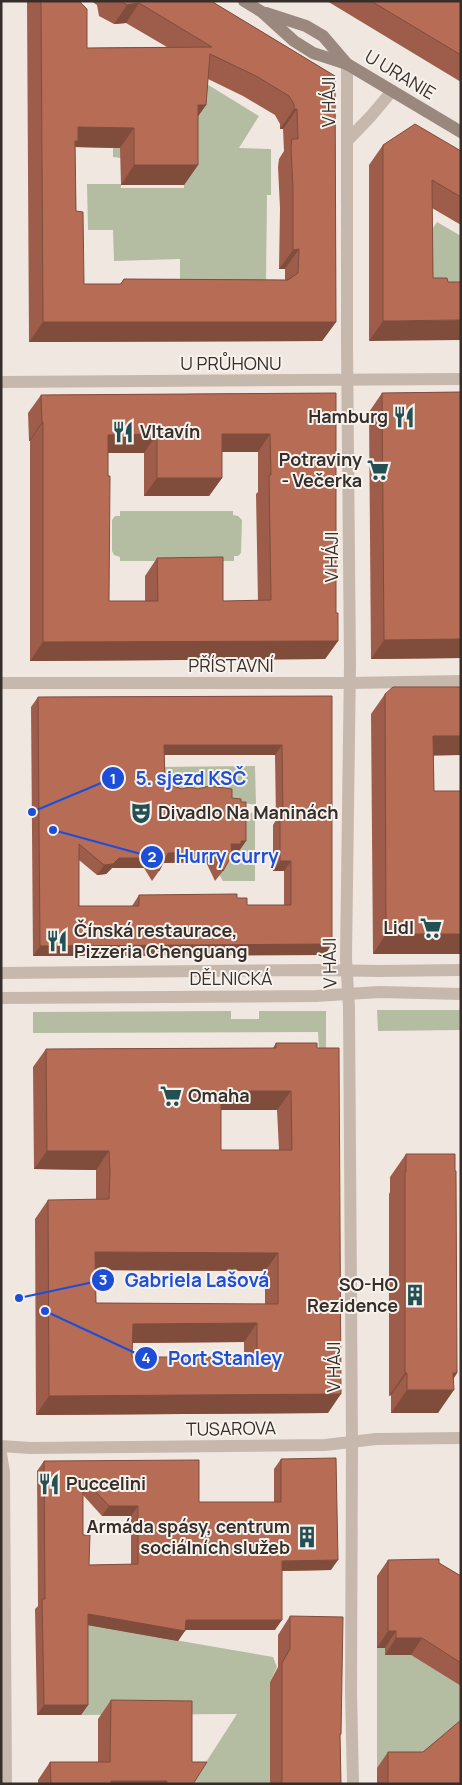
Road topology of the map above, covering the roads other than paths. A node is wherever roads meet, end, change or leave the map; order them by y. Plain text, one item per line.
1 (244, 1) edge
2 (262, 12) junction
3 (347, 64) junction
4 (392, 91) junction
5 (461, 132) edge
6 (347, 141) junction
7 (461, 379) edge
8 (348, 380) junction
9 (1, 382) edge
10 (461, 681) edge
11 (1, 683) edge
12 (350, 683) junction
13 (347, 970) junction
14 (461, 970) edge
15 (1, 973) edge
16 (348, 994) junction
17 (461, 994) edge
18 (1, 998) edge
19 (461, 1438) edge
20 (352, 1442) junction
21 (1, 1446) edge
22 (1, 1454) edge
23 (6, 1784) edge
24 (353, 1784) edge

1 - 2 main road, U URANIE
2 - 3 main road, U URANIE
2 - 3 main road, U URANIE
3 - 4 main road, U URANIE
3 - 6 street, V HÁJI
4 - 5 main road, U URANIE
4 - 6 street, V HÁJI
6 - 8 street, V HÁJI
7 - 8 street, U PRŮHONU
8 - 9 street, U PRŮHONU
8 - 12 street, V HÁJI
10 - 12 street, PŘÍSTAVNÍ
11 - 12 street, PŘÍSTAVNÍ
12 - 13 street, V HÁJI
13 - 14 street, DĚLNICKÁ
13 - 15 street, DĚLNICKÁ
13 - 16 street, V HÁJI
16 - 17 street, DĚLNICKÁ
16 - 18 street, DĚLNICKÁ
16 - 20 street, V HÁJI
19 - 20 street, TUSAROVA
20 - 21 street, TUSAROVA
20 - 24 street, V HÁJI
22 - 23 street

